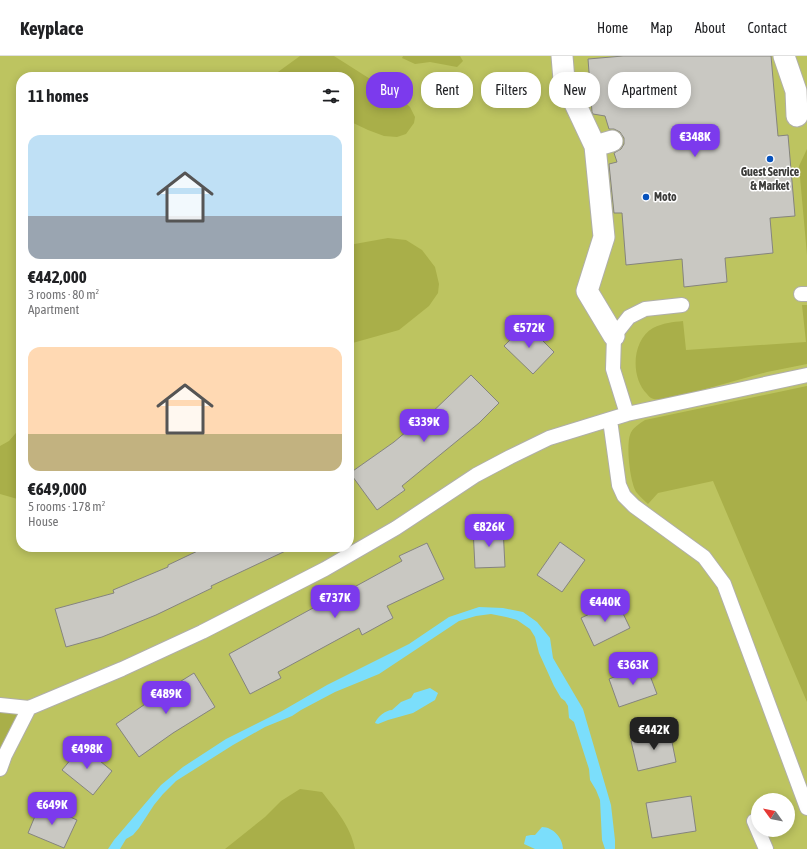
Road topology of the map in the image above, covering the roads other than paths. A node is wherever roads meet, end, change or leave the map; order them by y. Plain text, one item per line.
1 (562, 56) edge
2 (784, 56) edge
3 (804, 113) edge
4 (682, 305) dead end
5 (614, 336) junction
6 (807, 375) edge
7 (627, 414) junction
8 (610, 420) junction
9 (0, 705) edge
10 (29, 708) junction
11 (0, 769) edge
12 (807, 808) edge
13 (761, 837) edge
14 (766, 849) edge

1 - 5 street
2 - 3 street
4 - 5 lane
5 - 7 lane
6 - 7 lane
7 - 8 lane
8 - 10 lane
8 - 12 lane
9 - 10 lane
10 - 11 lane
13 - 14 lane

